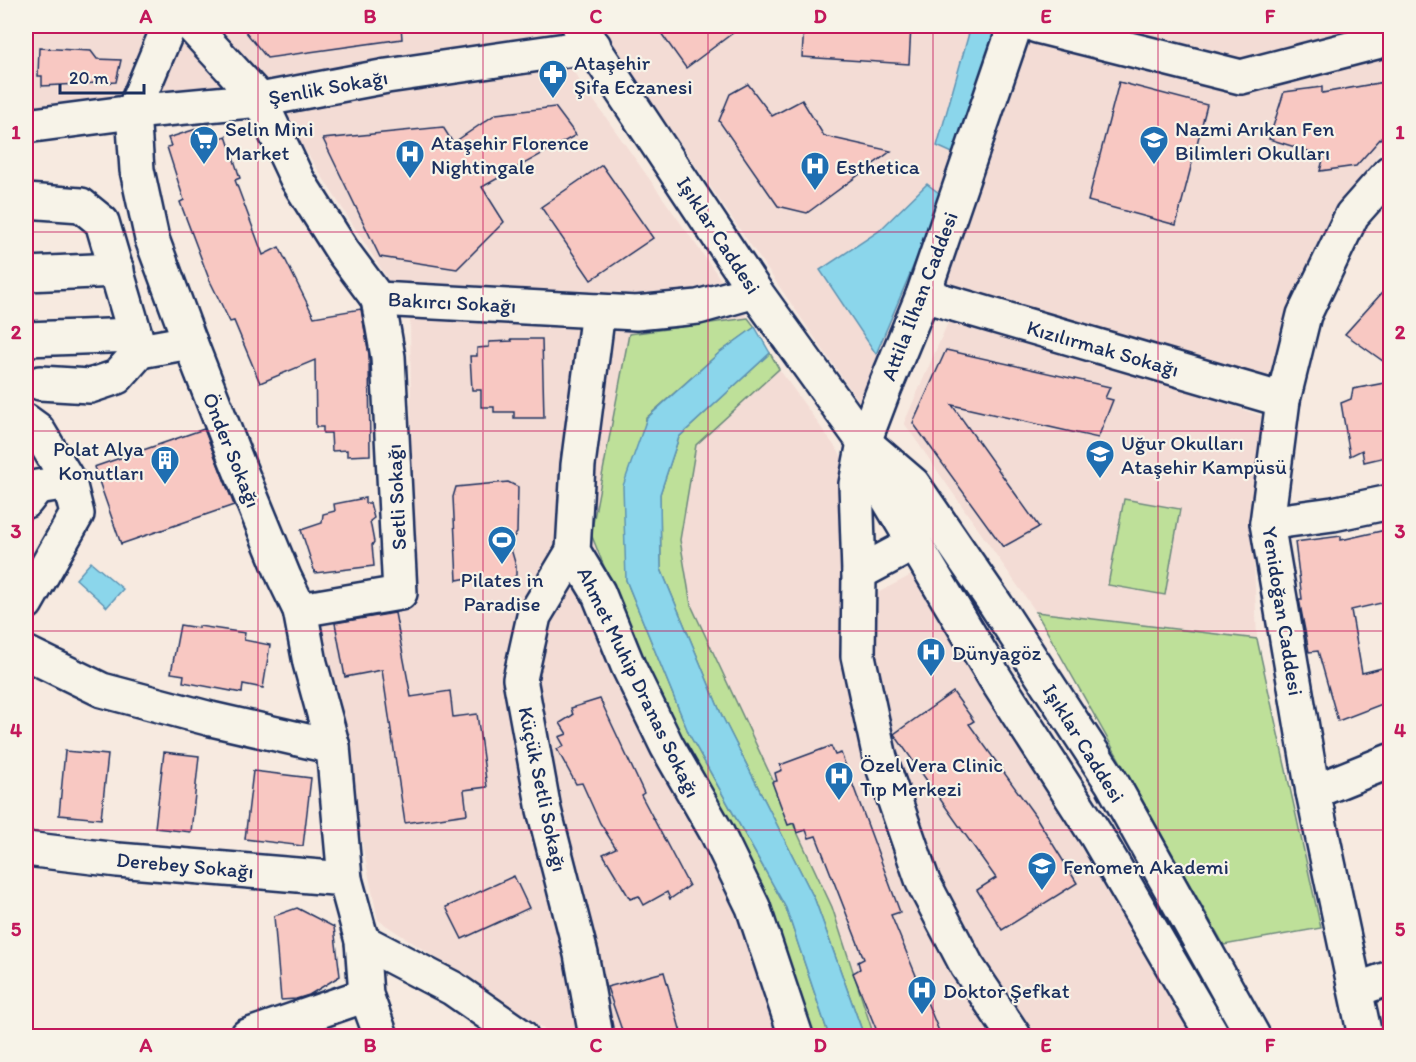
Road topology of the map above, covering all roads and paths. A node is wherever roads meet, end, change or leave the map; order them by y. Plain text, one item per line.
1 (170, 26) edge
2 (192, 26) edge
3 (1015, 26) edge
4 (1037, 26) edge
5 (586, 36) edge
6 (1383, 44) edge
7 (260, 100) junction
8 (133, 112) junction
9 (26, 126) edge
10 (1390, 172) edge
11 (26, 201) edge
12 (117, 270) junction
13 (26, 274) edge
14 (755, 291) junction
15 (923, 295) junction
16 (378, 299) junction
17 (598, 311) junction
18 (26, 339) edge
19 (190, 342) junction
20 (138, 343) junction
21 (40, 383) dead end
22 (1283, 400) junction
23 (26, 421) edge
24 (864, 442) junction
25 (69, 482) junction
26 (26, 501) edge
27 (1390, 502) edge
28 (1267, 523) junction
29 (915, 543) junction
30 (573, 551) junction
31 (859, 573) junction
32 (26, 603) edge
33 (300, 610) junction
34 (26, 652) edge
35 (333, 747) junction
36 (1390, 761) edge
37 (1313, 792) junction
38 (26, 849) edge
39 (345, 879) junction
40 (362, 941) junction
41 (1390, 978) edge
42 (1356, 990) junction
43 (366, 994) junction
44 (247, 1036) edge
45 (381, 1036) edge
46 (521, 1036) edge
47 (596, 1036) edge
48 (796, 1036) edge
49 (1014, 1036) edge
50 (1213, 1036) edge
51 (1253, 1036) edge
52 (1365, 1036) edge

1 - 8 street, Önder Sokağı
2 - 7 street
3 - 15 street, Attila İlhan Caddesi
4 - 6 street
5 - 7 street, Şenlik Sokağı
5 - 14 street, Işıklar Caddesi
7 - 8 street, Şenlik Sokağı
7 - 16 street, Bakırcı Sokağı
8 - 9 street, Şenlik Sokağı
8 - 19 street, Önder Sokağı
10 - 22 street, Yenidoğan Caddesi
11 - 12 street
12 - 13 street
12 - 20 street
14 - 17 street, Bakırcı Sokağı
14 - 24 street, Işıklar Caddesi
15 - 22 street, Kızılırmak Sokağı
15 - 24 street, Attila İlhan Caddesi
16 - 17 street, Bakırcı Sokağı
16 - 33 street, Setli Sokağı
17 - 30 street, Ahmet Muhip Dranas Sokağı
18 - 20 street
19 - 20 street
19 - 33 street, Önder Sokağı
20 - 21 street
22 - 28 street, Yenidoğan Caddesi
23 - 25 street
24 - 29 street, Işıklar Caddesi
24 - 31 street, Attila İlhan Caddesi
24 - 51 street, Işıklar Caddesi
25 - 26 street
25 - 32 street
27 - 28 street
28 - 37 street, Yenidoğan Caddesi
29 - 31 street
29 - 50 street, Işıklar Caddesi
30 - 47 street, Küçük Setli Sokağı
30 - 48 street, Ahmet Muhip Dranas Sokağı
31 - 49 street, Attila İlhan Caddesi
33 - 35 street, Önder Sokağı
34 - 35 street
35 - 39 street, Önder Sokağı
36 - 37 street
37 - 42 street, Yenidoğan Caddesi
38 - 39 street, Derebey Sokağı
39 - 40 street, Önder Sokağı
40 - 43 street, Önder Sokağı
40 - 46 street
41 - 42 street
42 - 52 street, Yenidoğan Caddesi
43 - 44 street
43 - 45 street, Önder Sokağı

